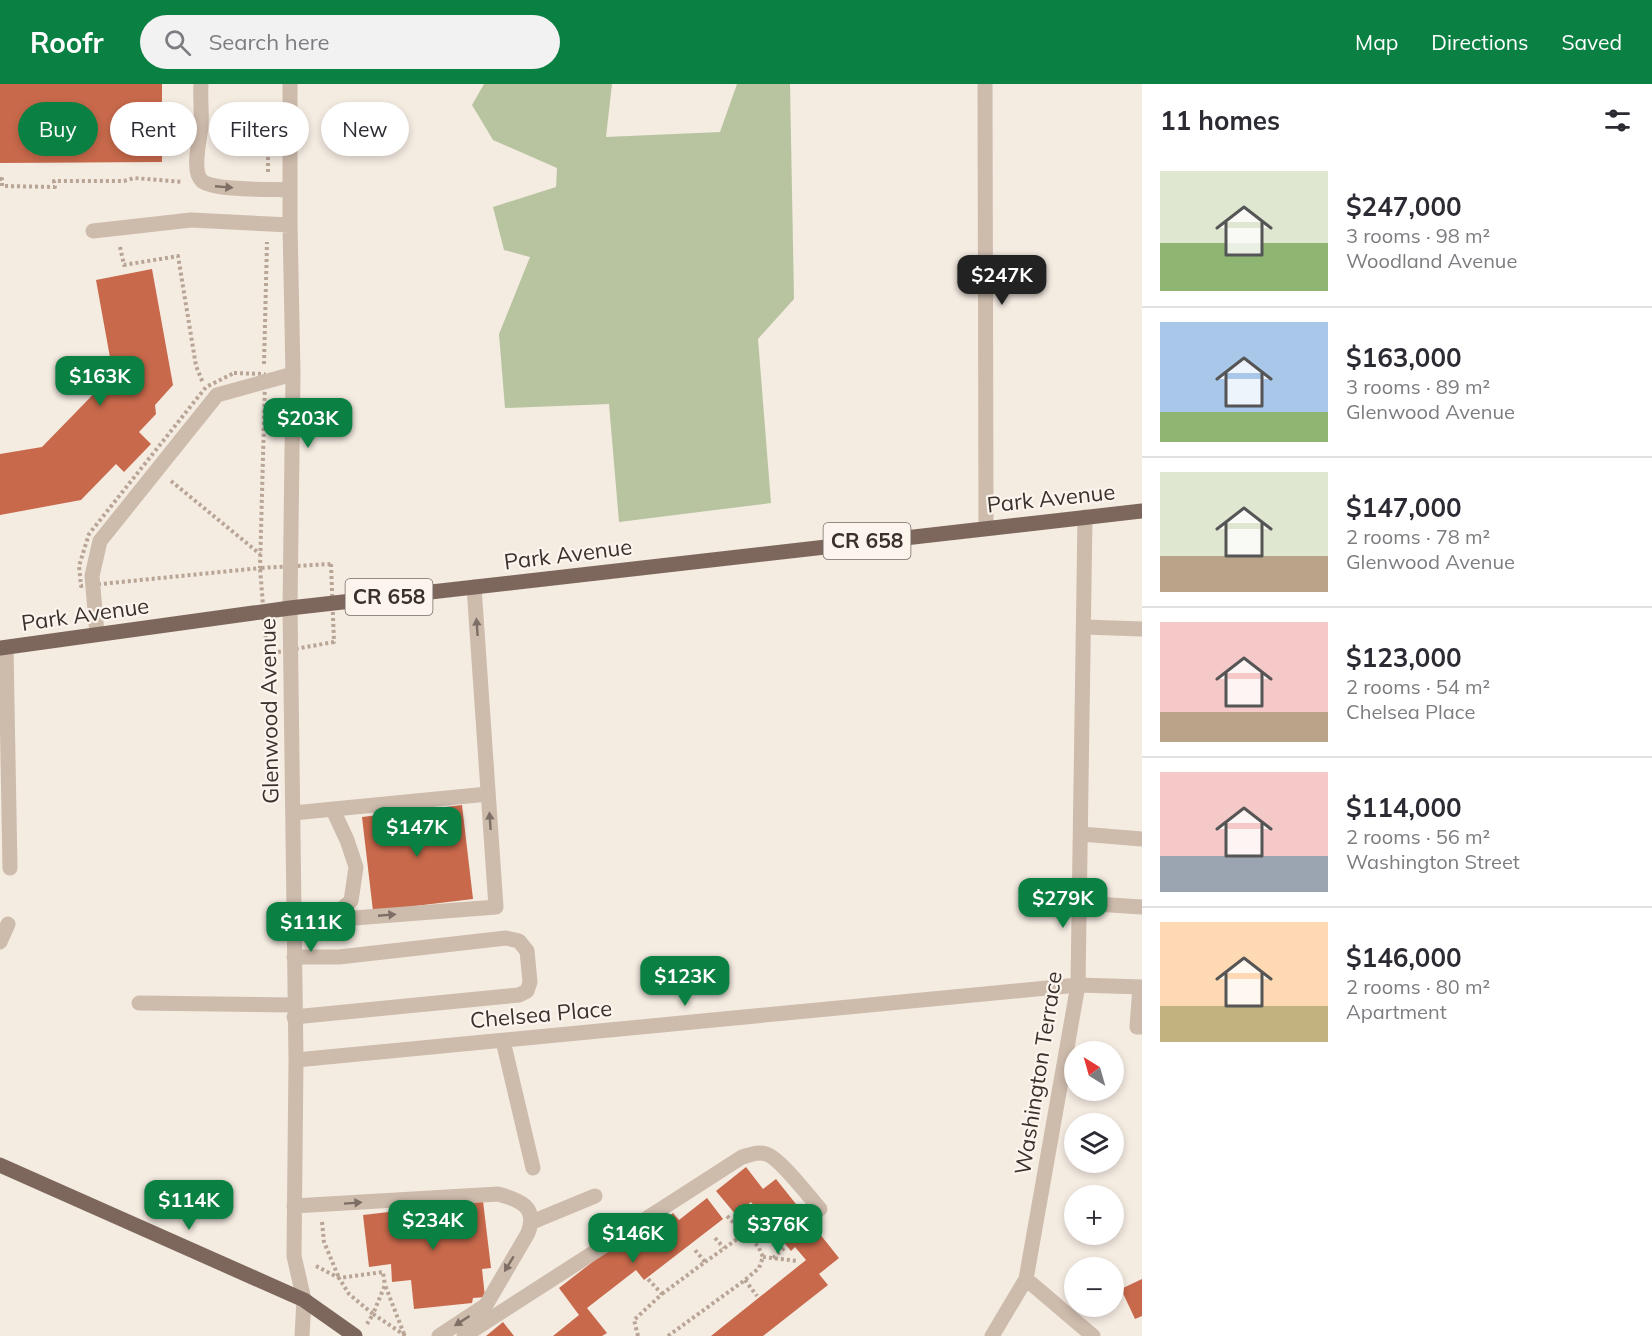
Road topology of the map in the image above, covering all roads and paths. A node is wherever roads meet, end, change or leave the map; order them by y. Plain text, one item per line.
1 (201, 84) edge
2 (290, 84) edge
3 (985, 84) edge
4 (184, 172) dead end
5 (0, 179) edge
6 (290, 190) junction
7 (290, 225) junction
8 (117, 228) junction
9 (93, 231) dead end
10 (293, 374) junction
11 (265, 382) junction
12 (217, 395) junction
13 (153, 464) junction
14 (1142, 511) edge
15 (1085, 517) junction
16 (986, 527) junction
17 (261, 555) junction
18 (93, 586) junction
19 (474, 587) junction
20 (290, 608) junction
21 (1084, 627) junction
22 (1142, 629) edge
23 (98, 634) junction
24 (3, 648) edge
25 (488, 794) junction
26 (333, 810) junction
27 (292, 813) junction
28 (1088, 835) junction
29 (1142, 839) edge
30 (10, 868) dead end
31 (1079, 903) junction
32 (1142, 907) edge
33 (294, 920) junction
34 (328, 920) junction
35 (8, 924) dead end
36 (0, 942) edge
37 (294, 957) junction
38 (1078, 985) junction
39 (1141, 987) edge
40 (139, 1003) dead end
41 (294, 1011) junction
42 (1142, 1027) edge
43 (503, 1041) junction
44 (296, 1060) junction
45 (0, 1165) edge
46 (533, 1168) dead end
47 (595, 1196) dead end
48 (319, 1205) junction
49 (294, 1206) junction
50 (750, 1209) dead end
51 (820, 1209) dead end
52 (727, 1216) dead end
53 (532, 1222) junction
54 (716, 1238) dead end
55 (749, 1238) junction
56 (724, 1248) junction
57 (784, 1248) dead end
58 (695, 1250) dead end
59 (763, 1257) junction
60 (773, 1258) junction
61 (798, 1260) dead end
62 (705, 1262) junction
63 (339, 1278) junction
64 (648, 1279) dead end
65 (1026, 1279) junction
66 (745, 1280) junction
67 (386, 1285) junction
68 (662, 1294) junction
69 (757, 1296) dead end
70 (304, 1300) junction
71 (373, 1314) junction
72 (405, 1335) edge
73 (302, 1336) edge
74 (355, 1336) edge
75 (439, 1336) edge
76 (464, 1336) edge
77 (638, 1336) edge
78 (668, 1336) edge
79 (992, 1336) edge
80 (1093, 1336) edge

1 -> 6 street
2 - 6 street, Glenwood Avenue
3 - 16 street
4 - 5 path
6 - 7 street, Glenwood Avenue
7 - 8 street
7 - 10 street, Glenwood Avenue
8 - 9 street
8 - 12 path
10 - 11 street
10 - 20 street, Glenwood Avenue
11 - 12 street
11 - 17 path
12 - 13 street
13 - 17 path
13 - 18 street
14 - 15 main road, Park Avenue / CR 658
15 - 16 main road, Park Avenue / CR 658
15 - 21 street, Washington Terrace
16 - 19 main road, Park Avenue / CR 658
17 - 18 path
18 - 23 street
19 - 20 main road, Park Avenue / CR 658
25 -> 19 street
20 - 23 main road, Park Avenue / CR 658
20 - 27 street, Glenwood Avenue
21 - 22 street
21 - 28 street, Washington Terrace
23 - 24 main road, Park Avenue / CR 658
24 - 30 street
25 - 26 street
34 -> 25 street
26 - 27 street
26 - 34 street
27 - 33 street, Glenwood Avenue
28 - 29 street
28 - 31 street, Washington Terrace
31 - 32 street
31 - 38 street, Washington Terrace
33 - 34 street
33 - 37 street, Glenwood Avenue
35 - 36 street
37 - 41 street, Glenwood Avenue
37 - 41 street
38 - 39 street, Chelsea Place
38 - 43 street, Chelsea Place
38 - 65 street, Washington Terrace
39 - 42 street
40 - 41 street
41 - 44 street, Glenwood Avenue
43 - 44 street, Chelsea Place
43 - 46 street
44 - 49 street, Glenwood Avenue
45 - 70 main road
47 - 53 street
48 - 49 street
48 -> 53 street
48 - 63 path
49 - 70 street, Glenwood Avenue
50 - 55 path
51 - 76 street
52 - 55 path
53 -> 75 street
54 - 56 path
55 - 56 path
55 - 59 path
56 - 62 path
57 - 60 path
58 - 62 path
59 - 60 path
59 - 66 path
60 - 61 path
62 - 68 path
63 - 67 path
63 - 71 path
64 - 68 path
65 - 79 street, Washington Terrace
65 - 80 street
66 - 69 path
66 - 78 path
67 - 71 path
67 - 72 path
68 - 77 path
70 - 73 street, Glenwood Avenue
70 - 74 main road
71 - 72 path

